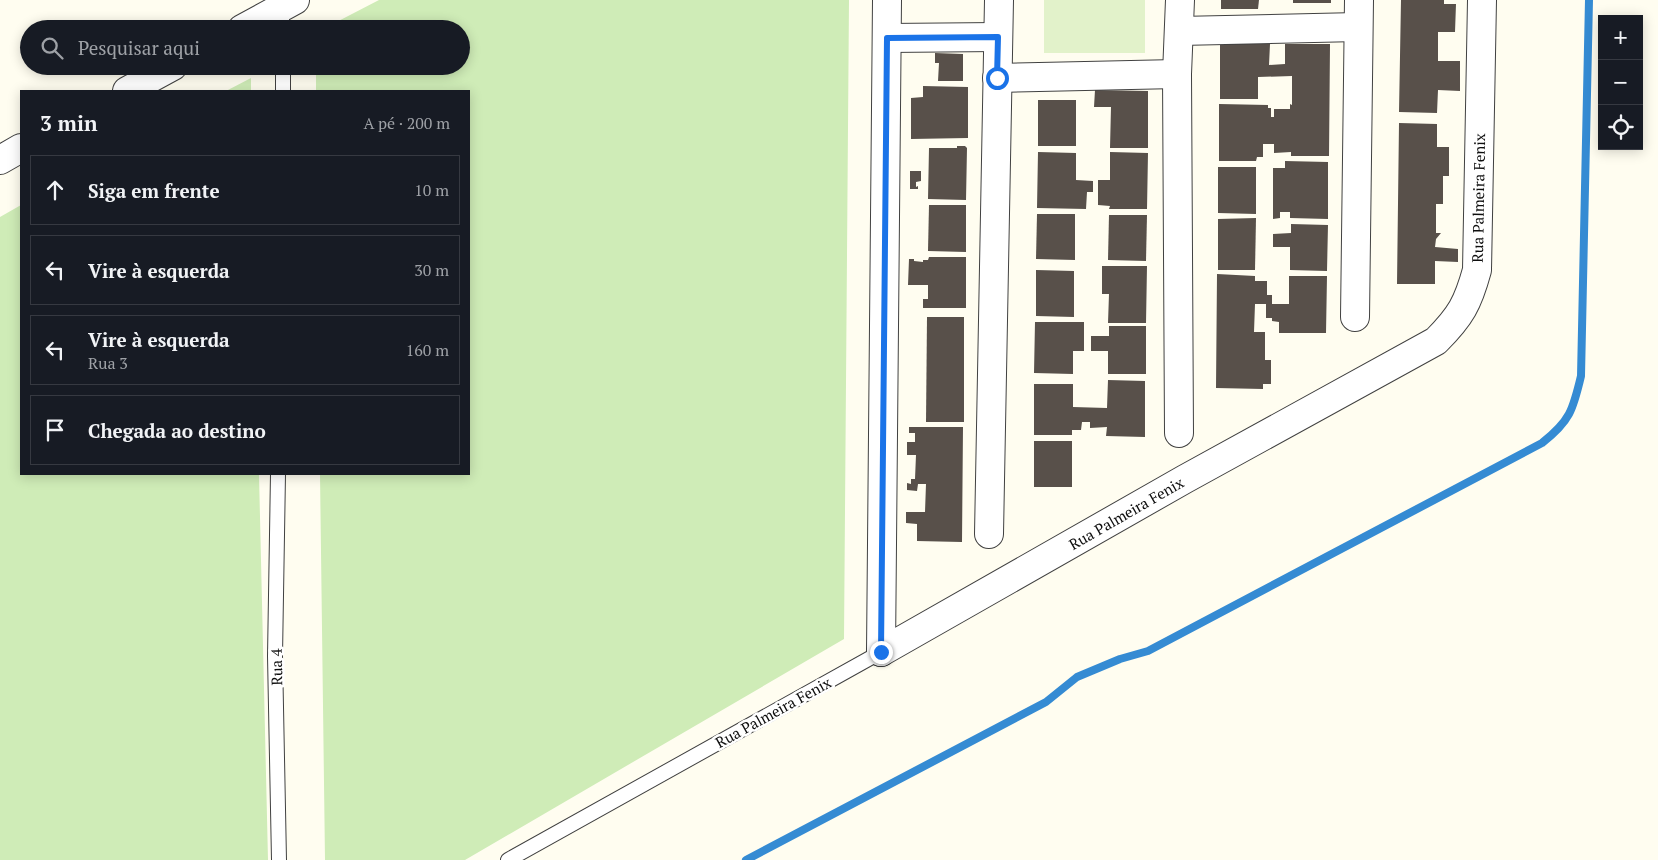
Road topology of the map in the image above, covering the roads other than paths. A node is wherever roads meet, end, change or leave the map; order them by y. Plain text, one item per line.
1 (888, 0) edge
2 (999, 0) edge
3 (1180, 0) edge
4 (1482, 0) edge
5 (286, 9) edge
6 (1358, 13) edge
7 (262, 20) edge
8 (1179, 31) junction
9 (998, 37) junction
10 (887, 38) junction
11 (1177, 74) junction
12 (156, 75) edge
13 (283, 75) edge
14 (997, 78) junction
15 (128, 90) edge
16 (283, 90) edge
17 (20, 149) edge
18 (0, 160) edge
19 (1355, 317) dead end
20 (1179, 433) dead end
21 (278, 475) edge
22 (989, 534) dead end
23 (881, 652) junction
24 (279, 860) edge
25 (508, 860) edge

1 - 10 street
2 - 9 street
3 - 8 street
4 - 23 street, Rua Palmeira Fenix
5 - 7 street
6 - 8 street
6 - 19 street
8 - 11 street
9 - 10 street
9 - 14 street
10 - 23 street
11 - 14 street
11 - 20 street
12 - 15 street
13 - 16 lane
14 - 22 street
17 - 18 street
21 - 24 lane, Rua 4
23 - 25 lane, Rua Palmeira Fenix

